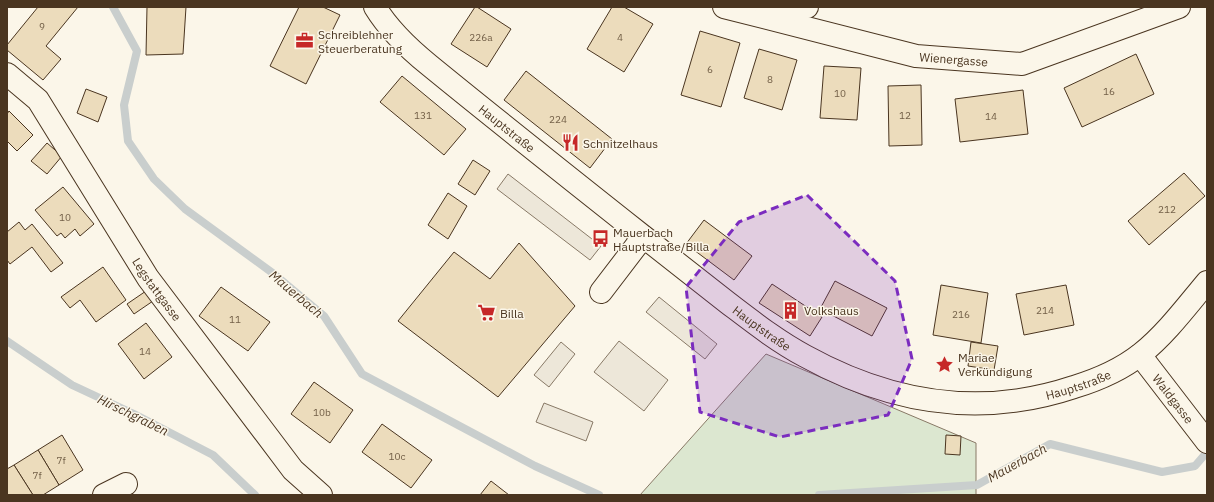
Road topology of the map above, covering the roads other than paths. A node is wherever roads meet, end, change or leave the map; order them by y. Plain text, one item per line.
1 (375, 7) edge
2 (724, 7) edge
3 (807, 7) edge
4 (1179, 7) edge
5 (759, 16) junction
6 (7, 74) edge
7 (643, 236) junction
8 (1207, 282) edge
9 (601, 292) dead end
10 (1140, 355) junction
11 (1204, 439) edge
12 (126, 484) dead end
13 (104, 495) edge
14 (321, 495) edge

1 - 7 street, Hauptstraße
2 - 5 street, Wienergasse
3 - 5 street
4 - 5 street, Wienergasse
6 - 14 street, Legstattgasse
7 - 9 street
7 - 10 street, Hauptstraße
8 - 10 street, Hauptstraße
10 - 11 street, Waldgasse
12 - 13 street

